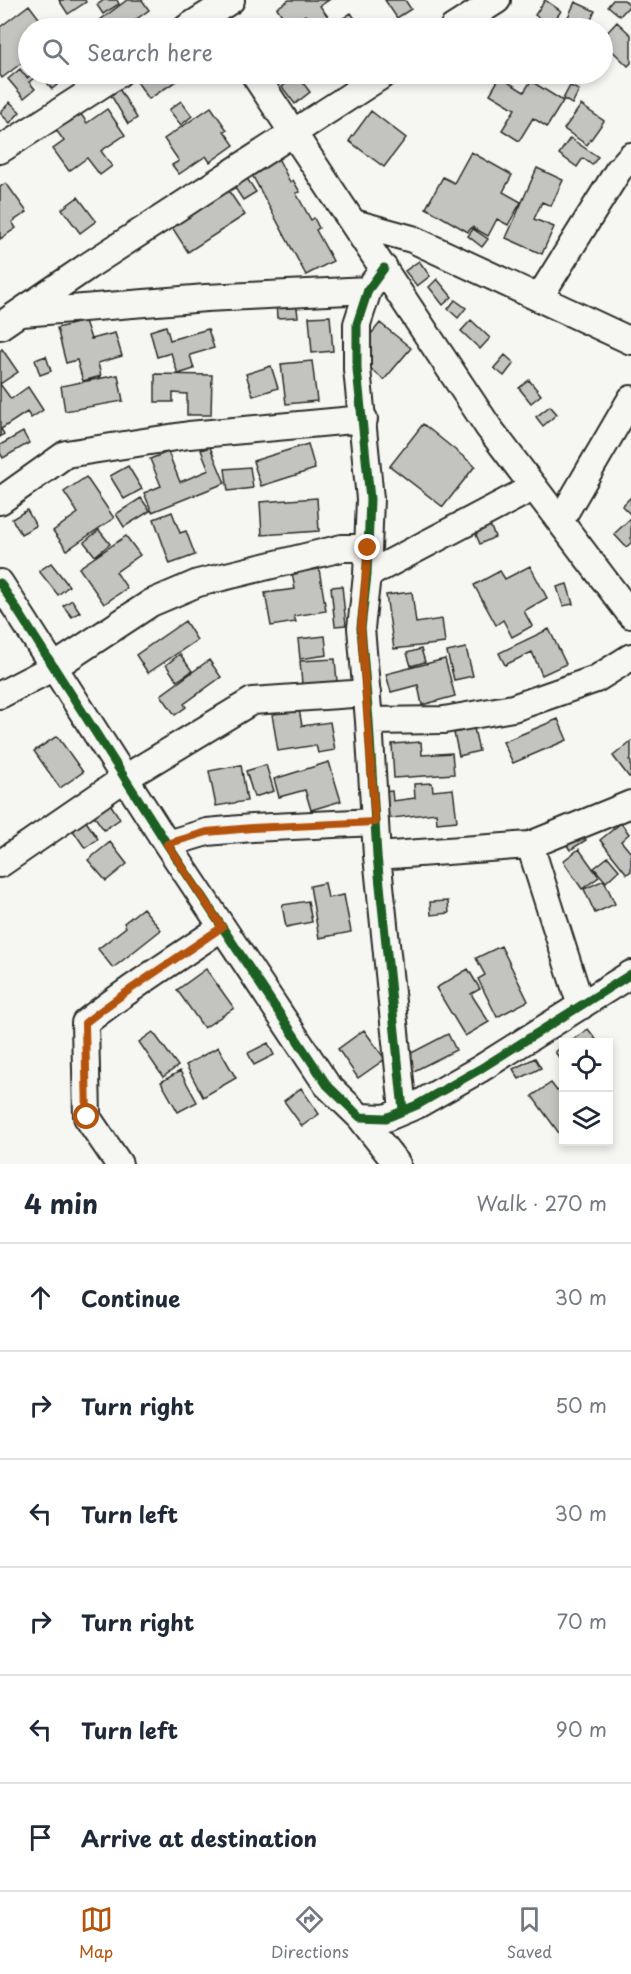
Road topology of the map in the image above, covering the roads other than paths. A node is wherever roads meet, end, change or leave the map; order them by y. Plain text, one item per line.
1 (497, 0) edge
2 (218, 10) edge
3 (204, 18) edge
4 (469, 18) edge
5 (102, 84) edge
6 (261, 84) edge
7 (368, 84) edge
8 (294, 132) junction
9 (0, 150) edge
10 (631, 156) edge
11 (354, 223) junction
12 (384, 268) junction
13 (368, 290) junction
14 (539, 298) junction
15 (22, 313) junction
16 (0, 326) edge
17 (631, 341) edge
18 (631, 399) edge
19 (364, 419) junction
20 (534, 487) junction
21 (0, 501) edge
22 (560, 521) junction
23 (368, 548) junction
24 (367, 575) junction
25 (0, 583) edge
26 (631, 615) edge
27 (631, 657) edge
28 (54, 667) junction
29 (367, 693) junction
30 (0, 695) edge
31 (369, 722) junction
32 (126, 778) junction
33 (631, 804) edge
34 (375, 822) junction
35 (167, 844) junction
36 (530, 845) junction
37 (377, 856) junction
38 (0, 864) edge
39 (222, 927) junction
40 (631, 974) edge
41 (581, 1005) junction
42 (403, 1110) junction
43 (360, 1117) junction
44 (120, 1164) edge
45 (397, 1164) edge

1 - 4 street
2 - 3 street
5 - 9 street
6 - 8 street
7 - 8 street
8 - 11 street
8 - 15 street
10 - 14 street
11 - 12 street
11 - 14 street
12 - 13 street
12 - 20 street
13 - 15 street
13 - 19 street
14 - 17 street
15 - 16 street
18 - 22 street
19 - 21 street
19 - 23 street
20 - 22 street
20 - 24 street
22 - 26 street
23 - 24 street
23 - 28 street
24 - 29 street
25 - 28 street
27 - 31 street
28 - 30 street
28 - 32 street
29 - 31 street
29 - 32 street
31 - 34 street
32 - 35 street
32 - 38 street
33 - 36 street
34 - 35 street
34 - 37 street
35 - 39 street
36 - 37 street
36 - 41 street
37 - 42 street
39 - 43 street
39 - 44 street
40 - 41 street
41 - 42 street
42 - 43 street
43 - 45 street

